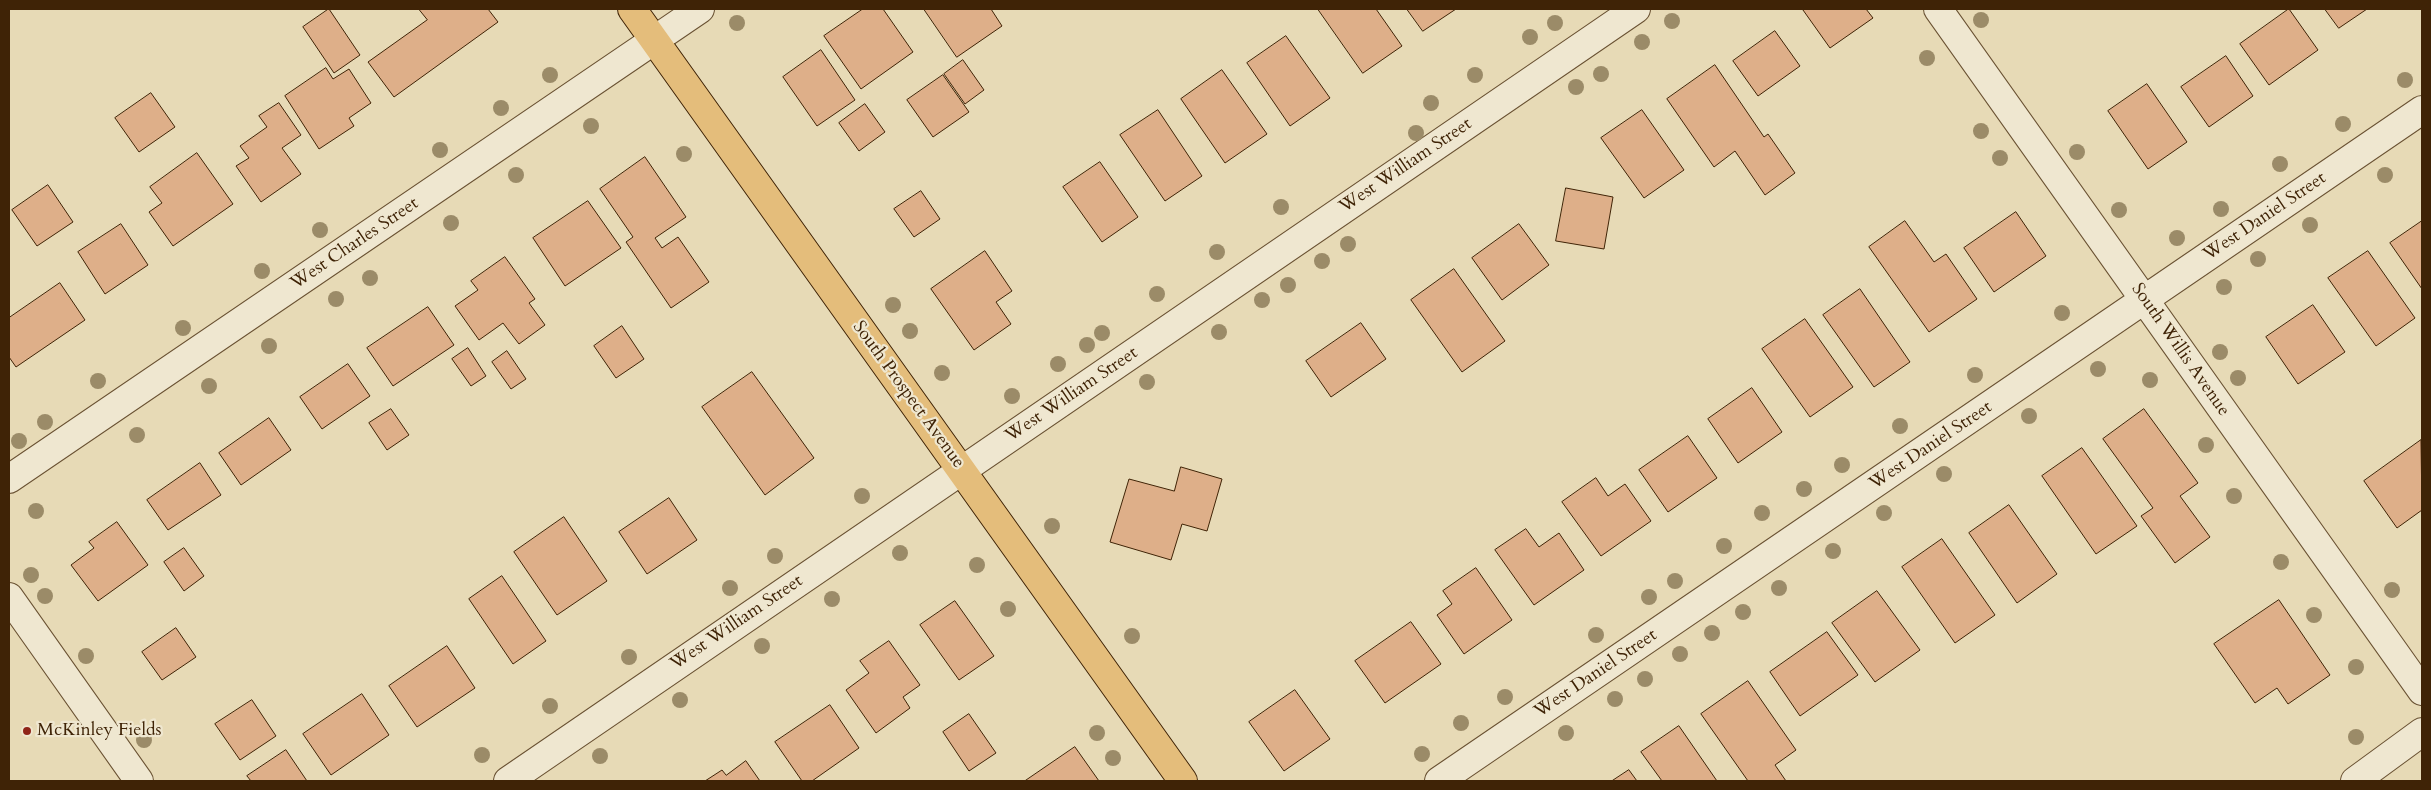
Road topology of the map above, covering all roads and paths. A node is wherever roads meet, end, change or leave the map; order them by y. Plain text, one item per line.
1 (632, 9) edge
2 (700, 9) edge
3 (1636, 9) edge
4 (1938, 9) edge
5 (654, 40) junction
6 (2422, 110) edge
7 (2144, 300) junction
8 (962, 470) junction
9 (9, 478) edge
10 (9, 597) edge
11 (2422, 691) edge
12 (2422, 732) edge
13 (138, 781) edge
14 (508, 781) edge
15 (1183, 781) edge
16 (1438, 781) edge
17 (2355, 781) edge

1 - 5 main road, South Prospect Avenue
2 - 5 street, West Charles Street
3 - 8 street, West William Street
4 - 7 street, South Willis Avenue
5 - 8 main road, South Prospect Avenue
5 - 9 street, West Charles Street
6 - 7 street, West Daniel Street
7 - 11 street, South Willis Avenue
7 - 16 street, West Daniel Street
8 - 14 street, West William Street
8 - 15 main road, South Prospect Avenue
10 - 13 street
12 - 17 street

